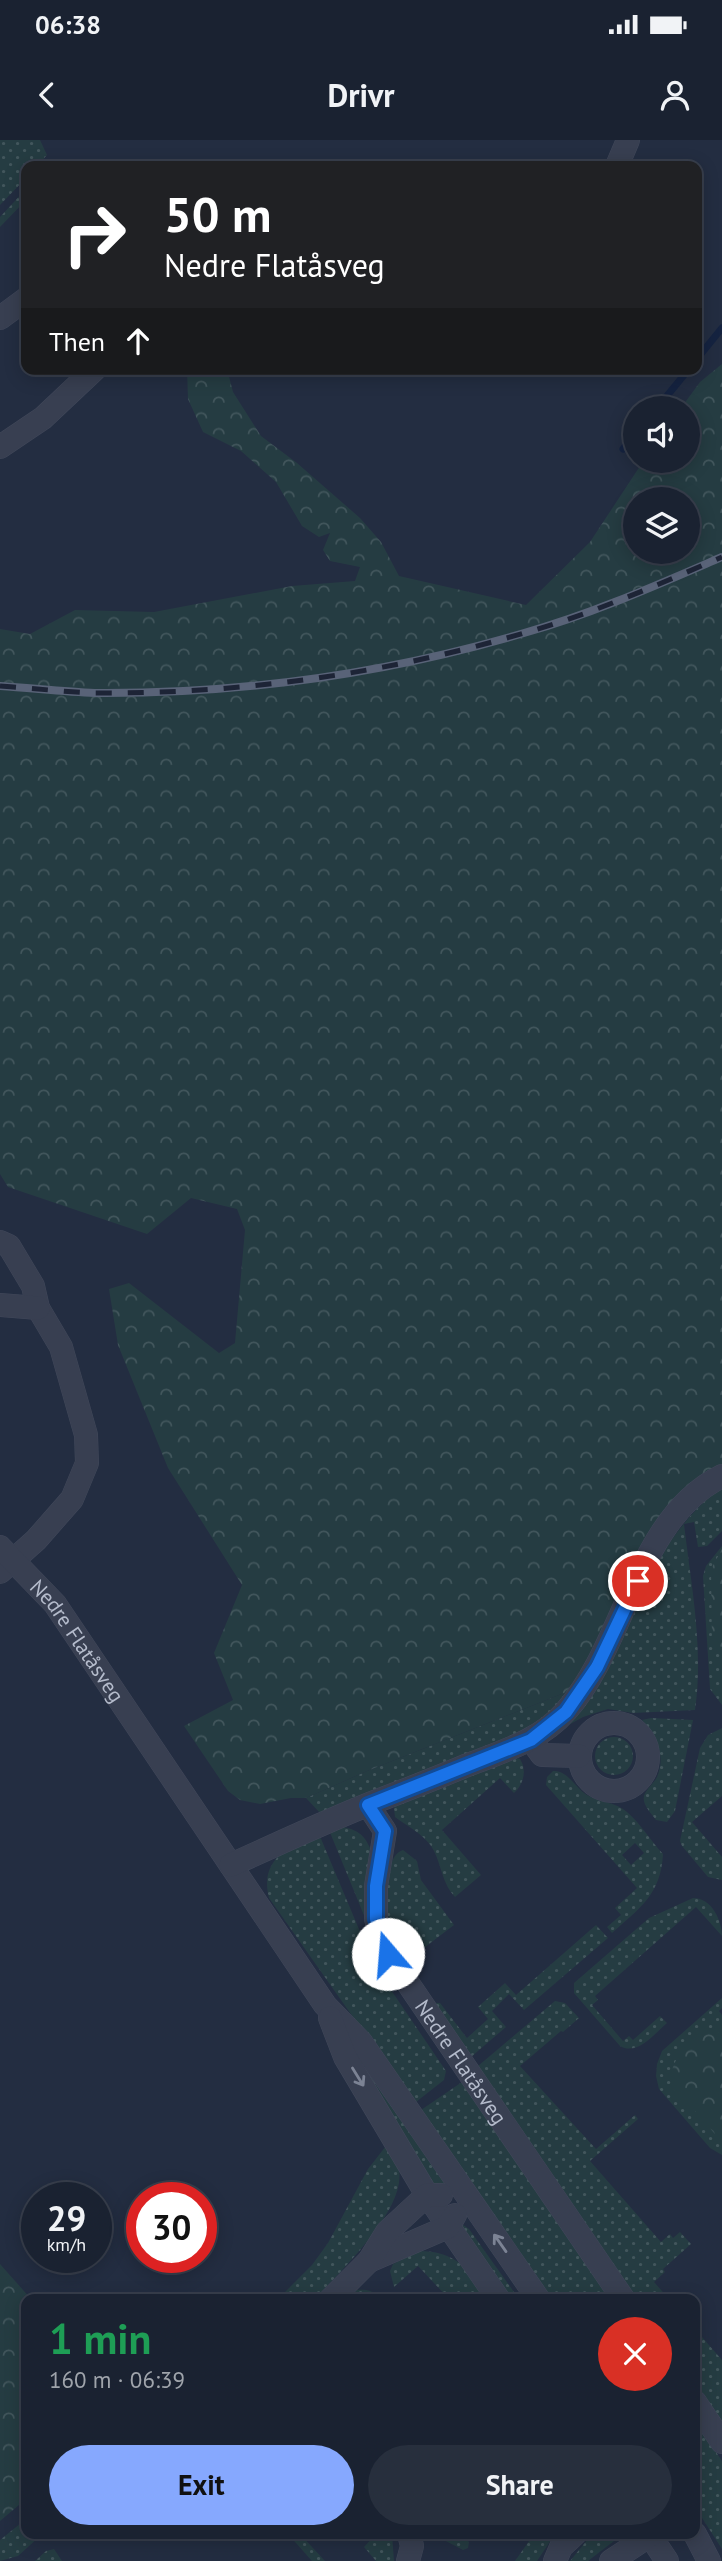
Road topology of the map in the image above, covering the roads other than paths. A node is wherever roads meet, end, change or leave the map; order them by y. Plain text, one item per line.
1 (628, 140) edge
2 (619, 161) edge
3 (21, 303) edge
4 (0, 318) edge
5 (89, 375) edge
6 (0, 447) edge
7 (0, 1242) edge
8 (0, 1305) edge
9 (38, 1308) junction
10 (722, 1476) edge
11 (4, 1559) edge
12 (531, 1740) junction
13 (579, 1756) dead end
14 (368, 1805) junction
15 (231, 1865) junction
16 (325, 2005) junction
17 (428, 2195) junction
18 (467, 2195) junction
19 (448, 2227) junction
20 (369, 2261) junction
21 (336, 2294) edge
22 (495, 2294) edge
23 (535, 2294) edge
24 (620, 2294) edge
25 (700, 2409) edge
26 (722, 2442) edge
27 (410, 2539) edge
28 (645, 2539) edge
29 (653, 2539) edge
30 (698, 2539) edge
31 (408, 2561) edge
32 (611, 2561) edge
33 (667, 2561) edge
34 (709, 2561) edge

1 - 2 street
3 - 4 street
5 - 6 street
7 - 9 street, Nedre Flatåsveg
8 - 9 street
9 - 11 street, Nedre Flatåsveg
10 - 12 street
11 - 15 street, Nedre Flatåsveg
12 - 13 street
12 - 14 street
14 - 15 street
14 - 24 street, Nedre Flatåsveg
15 - 16 street, Nedre Flatåsveg
16 -> 17 street, Nedre Flatåsveg
16 - 18 street, Nedre Flatåsveg
17 - 18 street
17 - 19 street, Nedre Flatåsveg
17 - 20 street
18 - 19 street
23 -> 18 street, Nedre Flatåsveg
19 - 20 street
19 - 22 street, Nedre Flatåsveg
20 - 21 street
25 - 26 street
27 - 31 street
28 - 32 street
29 - 33 street
30 - 34 street

